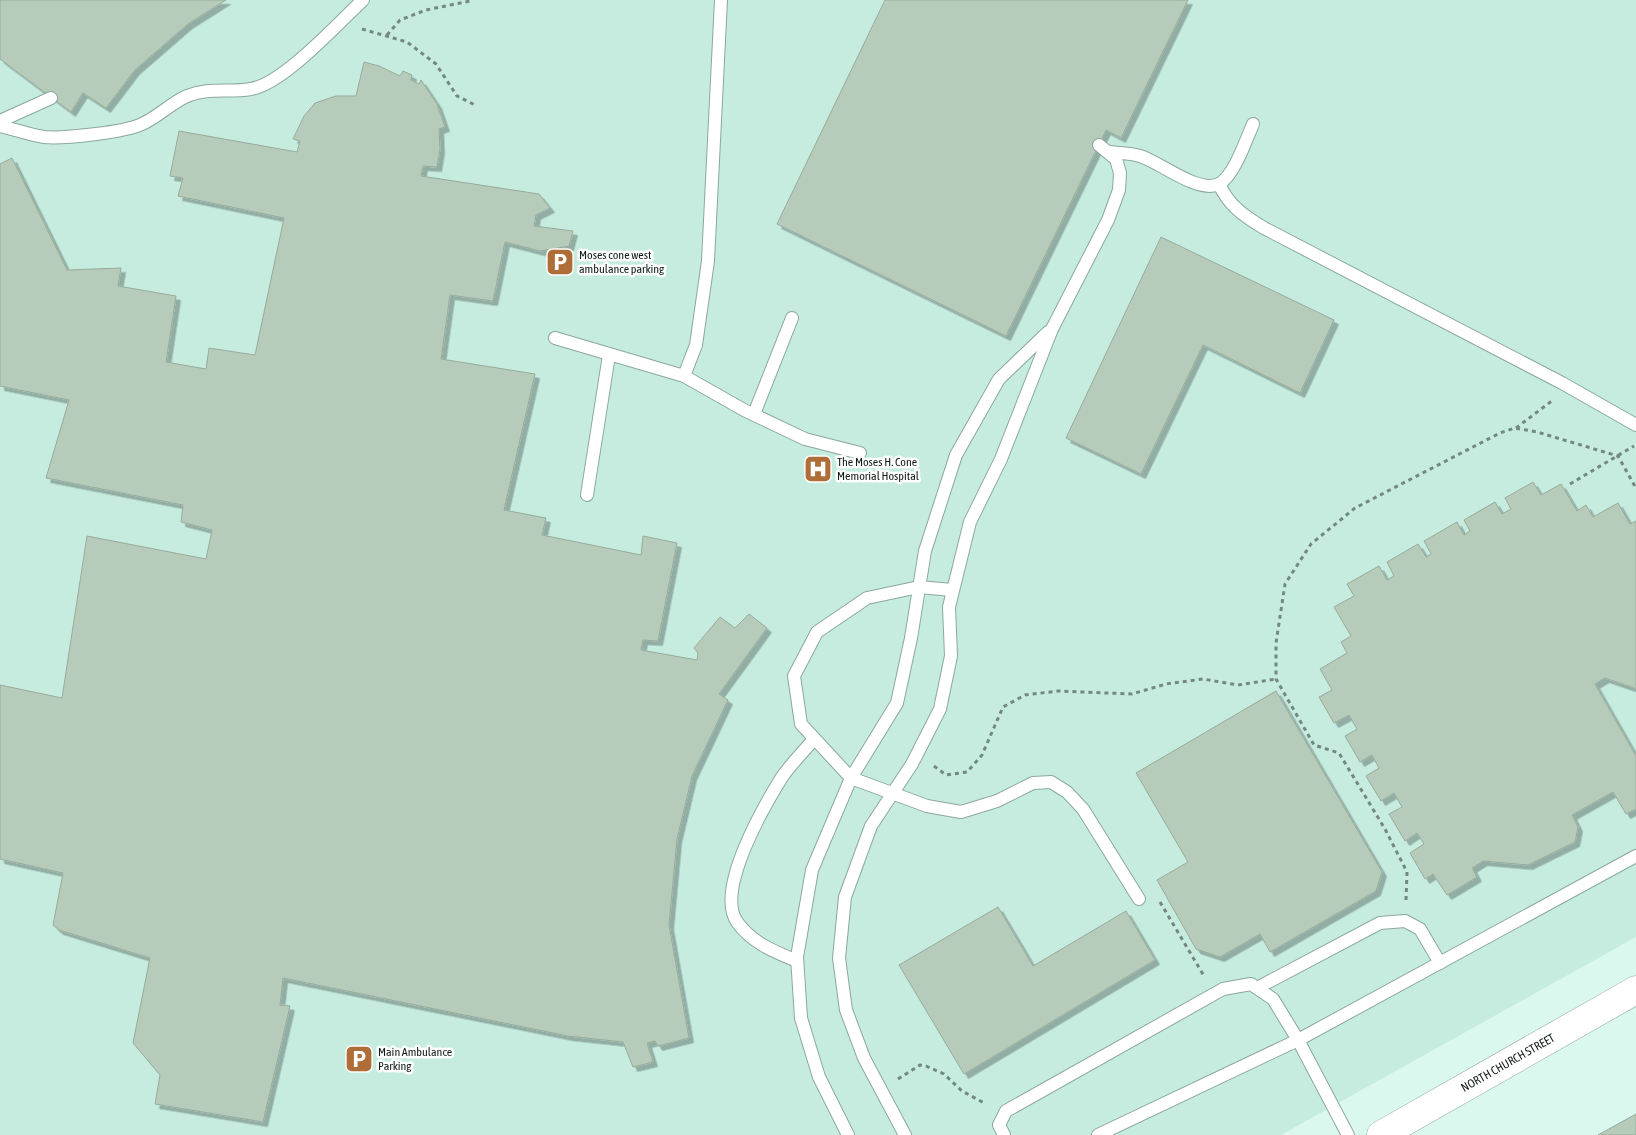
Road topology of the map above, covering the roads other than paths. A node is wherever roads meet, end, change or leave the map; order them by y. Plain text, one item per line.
1 (363, 0) edge
2 (721, 0) edge
3 (51, 98) dead end
4 (0, 121) edge
5 (1254, 124) dead end
6 (0, 126) edge
7 (1219, 184) junction
8 (792, 318) dead end
9 (1052, 329) junction
10 (555, 338) dead end
11 (609, 355) junction
12 (684, 376) junction
13 (754, 414) junction
14 (1636, 425) edge
15 (860, 453) dead end
16 (587, 495) dead end
17 (919, 587) junction
18 (952, 590) junction
19 (814, 739) junction
20 (851, 778) junction
21 (892, 793) junction
22 (1636, 856) edge
23 (1139, 898) road end
24 (797, 961) junction
25 (1440, 962) junction
26 (1257, 988) junction
27 (1636, 990) edge
28 (1298, 1040) junction
29 (848, 1135) edge
30 (905, 1135) edge
31 (1004, 1135) edge
32 (1098, 1135) edge
33 (1348, 1135) edge
34 (1381, 1135) edge

1 - 6 lane
2 - 12 lane
3 - 4 lane
5 - 7 lane
7 - 9 lane
7 - 14 lane
8 - 13 lane
9 - 17 lane
9 - 18 lane
10 - 11 lane
11 - 12 lane
11 - 16 lane
12 - 13 lane
13 - 15 lane
17 - 18 lane
17 - 19 lane
17 - 20 lane
18 - 21 lane
19 - 20 lane
19 - 24 lane
20 - 21 lane
20 - 24 lane
21 - 23 lane
21 - 30 lane
22 - 25 lane
24 - 29 lane
25 - 26 lane
25 - 28 lane
26 - 28 lane
26 - 31 lane
27 - 34 main road, NORTH CHURCH STREET
28 - 32 lane
28 - 33 lane

